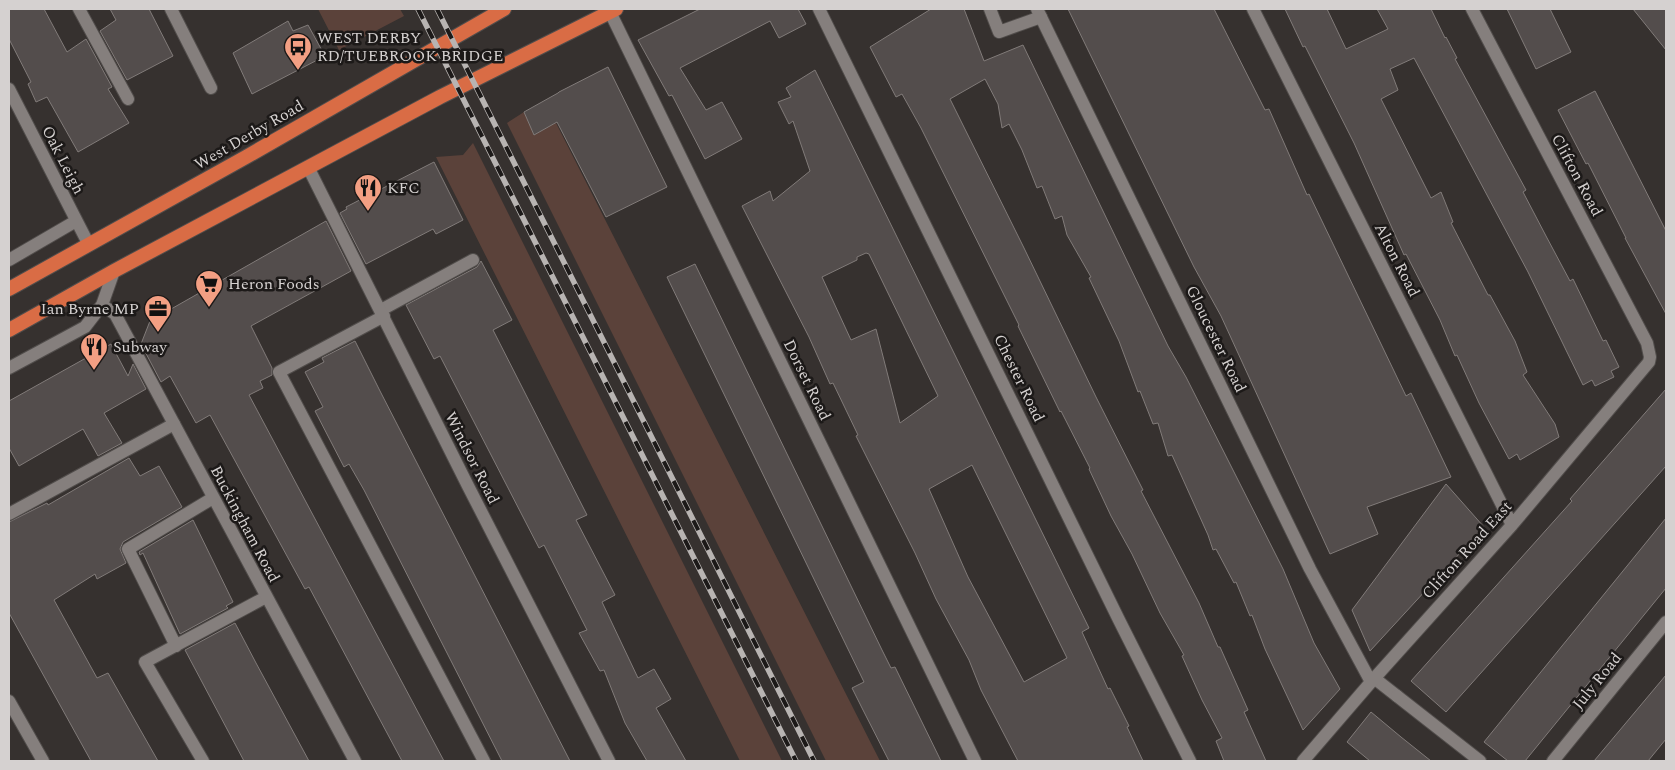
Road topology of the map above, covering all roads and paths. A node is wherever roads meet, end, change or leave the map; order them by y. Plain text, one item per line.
1 (79, 9) edge
2 (171, 9) edge
3 (504, 9) edge
4 (819, 9) edge
5 (990, 9) edge
6 (1253, 9) edge
7 (1472, 9) edge
8 (613, 11) edge
9 (1039, 13) edge
10 (211, 88) dead end
11 (9, 89) edge
12 (128, 99) dead end
13 (308, 167) junction
14 (76, 221) junction
15 (89, 245) junction
16 (9, 260) edge
17 (473, 260) dead end
18 (114, 271) junction
19 (9, 289) edge
20 (102, 305) junction
21 (382, 313) junction
22 (9, 330) edge
23 (1650, 356) joint
24 (9, 368) edge
25 (174, 424) junction
26 (213, 498) junction
27 (9, 514) edge
28 (1512, 525) junction
29 (266, 597) junction
30 (1666, 622) edge
31 (176, 646) junction
32 (1373, 680) junction
33 (9, 701) edge
34 (43, 761) edge
35 (203, 761) edge
36 (355, 761) edge
37 (484, 761) edge
38 (609, 761) edge
39 (975, 761) edge
40 (1190, 761) edge
41 (1302, 761) edge
42 (1480, 761) edge
43 (1553, 761) edge

1 - 12 street
2 - 10 street
3 - 15 highway, West Derby Road
4 - 40 street, Chester Road
5 - 9 street
6 - 28 street, Alton Road
7 - 23 street, Clifton Road
8 - 13 highway
8 - 39 street, Dorset Road
9 - 32 street, Gloucester Road
11 - 14 street, Oak Leigh
13 - 18 highway
13 - 21 street, Windsor Road
14 - 15 street, Oak Leigh
14 - 16 street
15 - 19 highway, West Derby Road
17 - 21 street
18 - 20 street
18 - 22 highway
20 - 24 street
20 - 25 street, Buckingham Road
21 - 37 street
21 - 38 street, Windsor Road
23 - 28 street, Clifton Road East
25 - 26 street, Buckingham Road
25 - 27 street
26 - 29 street, Buckingham Road
26 - 31 street
28 - 32 street, Clifton Road East
29 - 31 street
29 - 36 street, Buckingham Road
30 - 43 street, July Road
31 - 35 street
32 - 41 street, Clifton Road East
32 - 42 street
33 - 34 street

